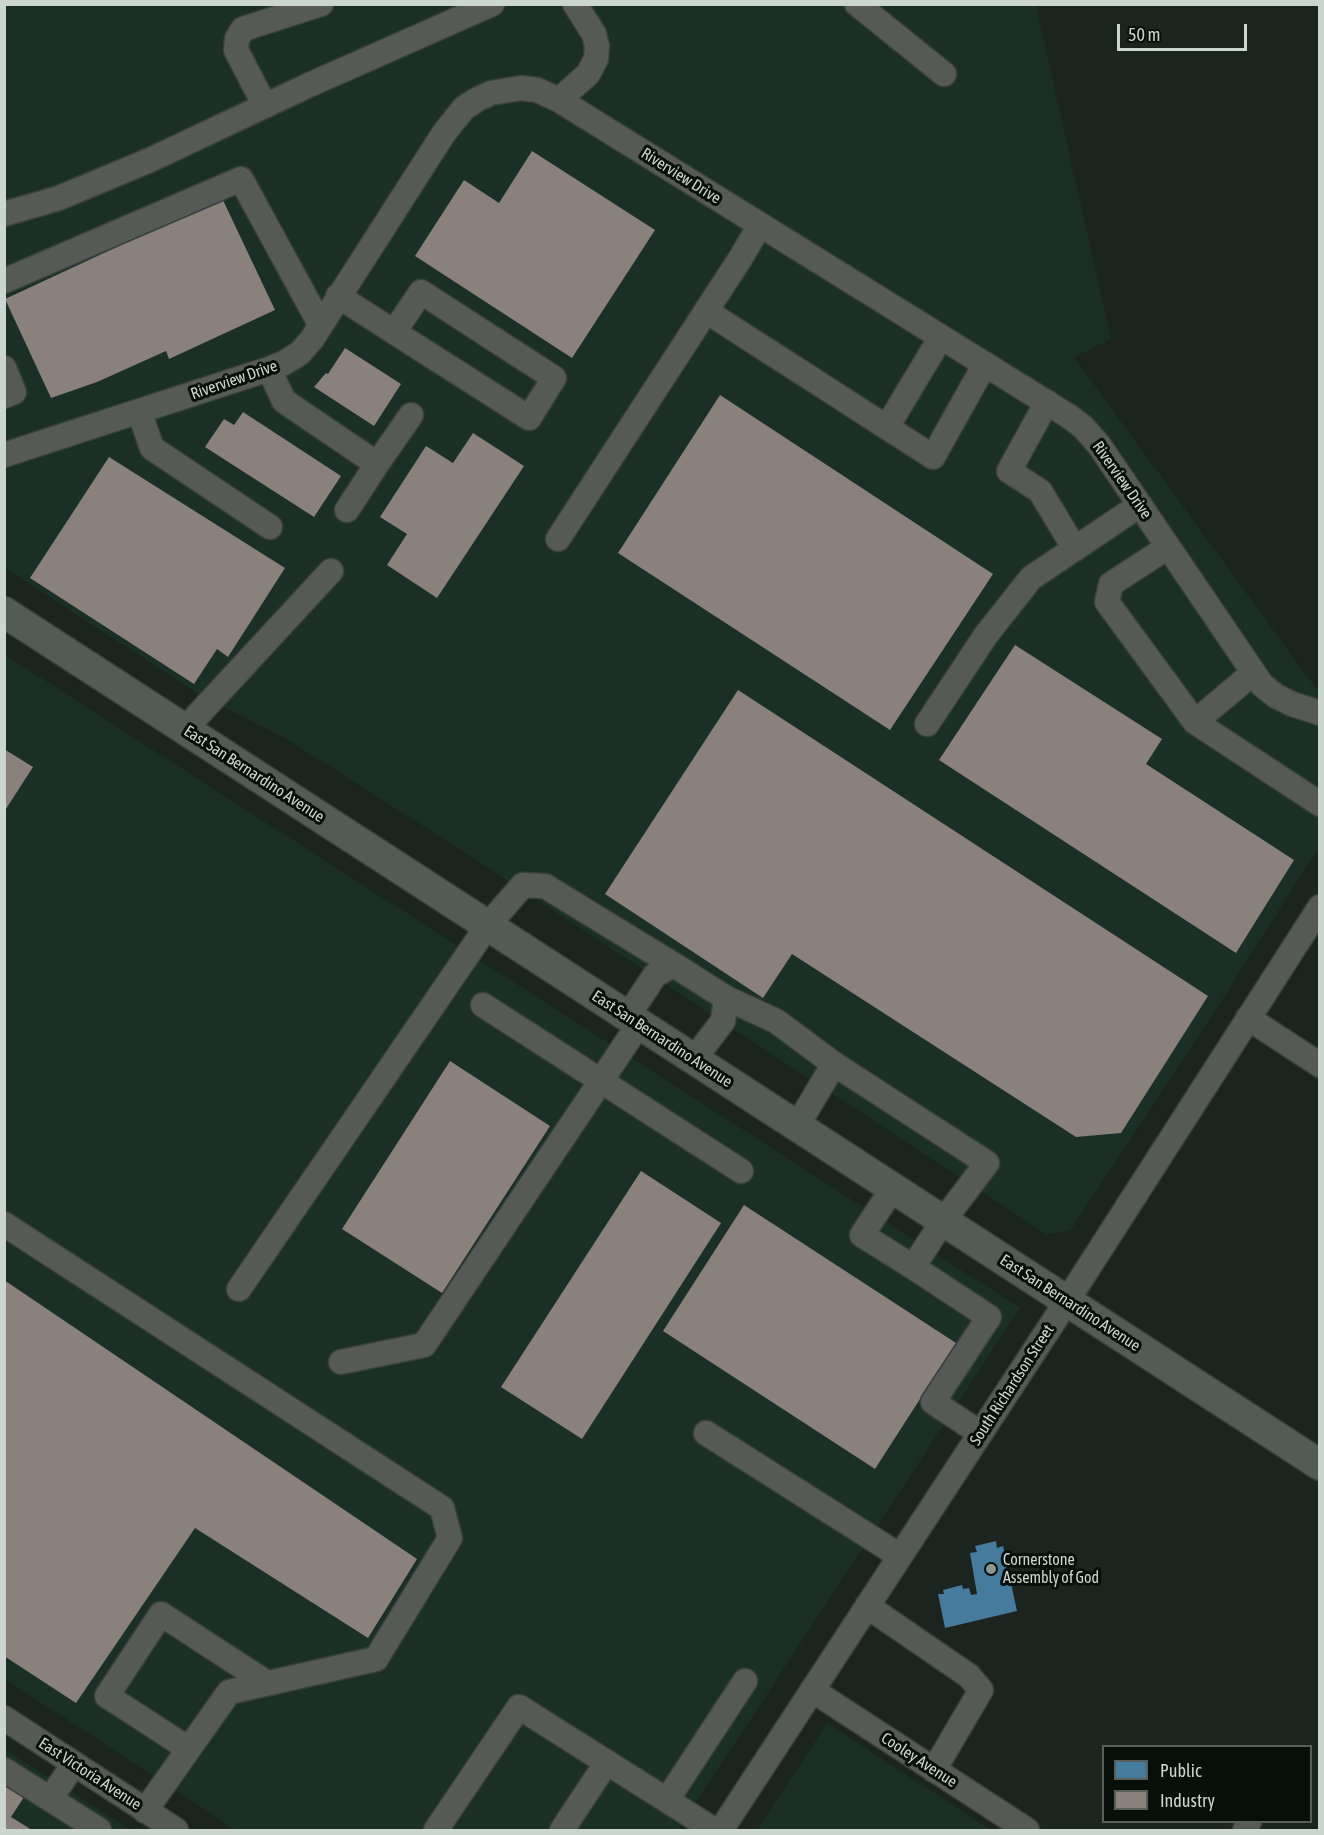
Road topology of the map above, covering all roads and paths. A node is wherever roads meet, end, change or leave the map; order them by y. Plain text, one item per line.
1 (321, 4) edge
2 (492, 4) edge
3 (575, 4) edge
4 (857, 4) edge
5 (944, 74) dead end
6 (559, 100) junction
7 (265, 106) junction
8 (4, 214) edge
9 (760, 225) junction
10 (4, 280) edge
11 (338, 296) junction
12 (706, 311) junction
13 (320, 324) junction
14 (394, 332) junction
15 (941, 337) junction
16 (985, 364) junction
17 (4, 368) edge
18 (269, 369) junction
19 (4, 396) edge
20 (1047, 402) junction
21 (140, 411) junction
22 (411, 415) dead end
23 (886, 427) junction
24 (4, 455) edge
25 (377, 464) junction
26 (1140, 505) junction
27 (347, 510) dead end
28 (270, 527) dead end
29 (558, 539) dead end
30 (1168, 547) junction
31 (1075, 549) junction
32 (331, 571) dead end
33 (4, 612) edge
34 (1253, 673) junction
35 (1320, 713) edge
36 (1195, 722) junction
37 (927, 724) dead end
38 (185, 729) junction
39 (1320, 804) edge
40 (1320, 907) edge
41 (488, 926) junction
42 (674, 965) junction
43 (726, 998) junction
44 (483, 1005) dead end
45 (1248, 1018) junction
46 (634, 1020) junction
47 (694, 1059) junction
48 (834, 1064) junction
49 (1320, 1065) edge
50 (600, 1082) junction
51 (797, 1126) junction
52 (741, 1171) dead end
53 (893, 1188) junction
54 (943, 1221) junction
55 (4, 1224) edge
56 (913, 1267) junction
57 (239, 1289) dead end
58 (1067, 1301) junction
59 (341, 1362) dead end
60 (706, 1433) dead end
61 (980, 1433) junction
62 (1320, 1465) edge
63 (900, 1556) junction
64 (867, 1606) junction
65 (745, 1682) dead end
66 (267, 1683) junction
67 (812, 1690) junction
68 (4, 1718) edge
69 (189, 1749) junction
70 (607, 1762) junction
71 (74, 1764) junction
72 (4, 1770) edge
73 (934, 1770) junction
74 (50, 1799) junction
75 (667, 1800) junction
76 (145, 1811) junction
77 (99, 1830) edge
78 (176, 1830) edge
79 (436, 1830) edge
80 (562, 1830) edge
81 (714, 1830) edge
82 (721, 1830) edge
83 (1027, 1830) edge

1 - 7 street
2 - 7 street
3 - 6 street
4 - 5 street
6 - 9 street, Riverview Drive
6 - 11 street, Riverview Drive
7 - 8 street
9 - 12 street
9 - 15 street, Riverview Drive
10 - 13 street
11 - 13 street, Riverview Drive
11 - 14 street
12 - 23 street
12 - 29 street
13 - 18 street, Riverview Drive
14 - 14 street
15 - 16 street, Riverview Drive
15 - 23 street
16 - 20 street, Riverview Drive
16 - 23 street
17 - 19 street
18 - 21 street, Riverview Drive
18 - 25 street
20 - 26 street, Riverview Drive
20 - 31 street
21 - 24 street, Riverview Drive
21 - 28 street
22 - 25 street
25 - 27 street
26 - 30 street, Riverview Drive
26 - 31 street
30 - 34 street, Riverview Drive
30 - 36 street
31 - 37 street
32 - 38 street
33 - 38 main road, East San Bernardino Avenue
34 - 35 street, Riverview Drive
34 - 36 street
36 - 39 street
38 - 41 main road, East San Bernardino Avenue
40 - 45 street, South Richardson Street
41 - 42 street
41 - 46 main road, East San Bernardino Avenue
41 - 57 street
42 - 43 street
42 - 46 street
43 - 47 street
43 - 48 street
44 - 50 street
45 - 49 street
45 - 58 street, South Richardson Street
46 - 47 main road, East San Bernardino Avenue
46 - 50 street
47 - 51 main road, East San Bernardino Avenue
48 - 51 street
48 - 54 street
50 - 52 street
50 - 59 street
51 - 53 main road, East San Bernardino Avenue
53 - 54 main road, East San Bernardino Avenue
53 - 56 street
54 - 56 street
54 - 58 main road, East San Bernardino Avenue
55 - 66 street
56 - 61 street
58 - 61 street, South Richardson Street
58 - 62 main road, East San Bernardino Avenue
60 - 63 street
61 - 63 street, South Richardson Street
63 - 64 street, South Richardson Street
64 - 67 street, South Richardson Street
64 - 73 street
65 - 75 street
66 - 69 street
66 - 69 street
67 - 73 street, Cooley Avenue
67 - 82 street, South Richardson Street
68 - 71 street, East Victoria Avenue
69 - 76 street
70 - 75 street
70 - 79 street
70 - 80 street
71 - 74 street
71 - 76 street, East Victoria Avenue
72 - 74 street
73 - 83 street, Cooley Avenue
74 - 77 street
75 - 81 street
76 - 78 street, East Victoria Avenue

